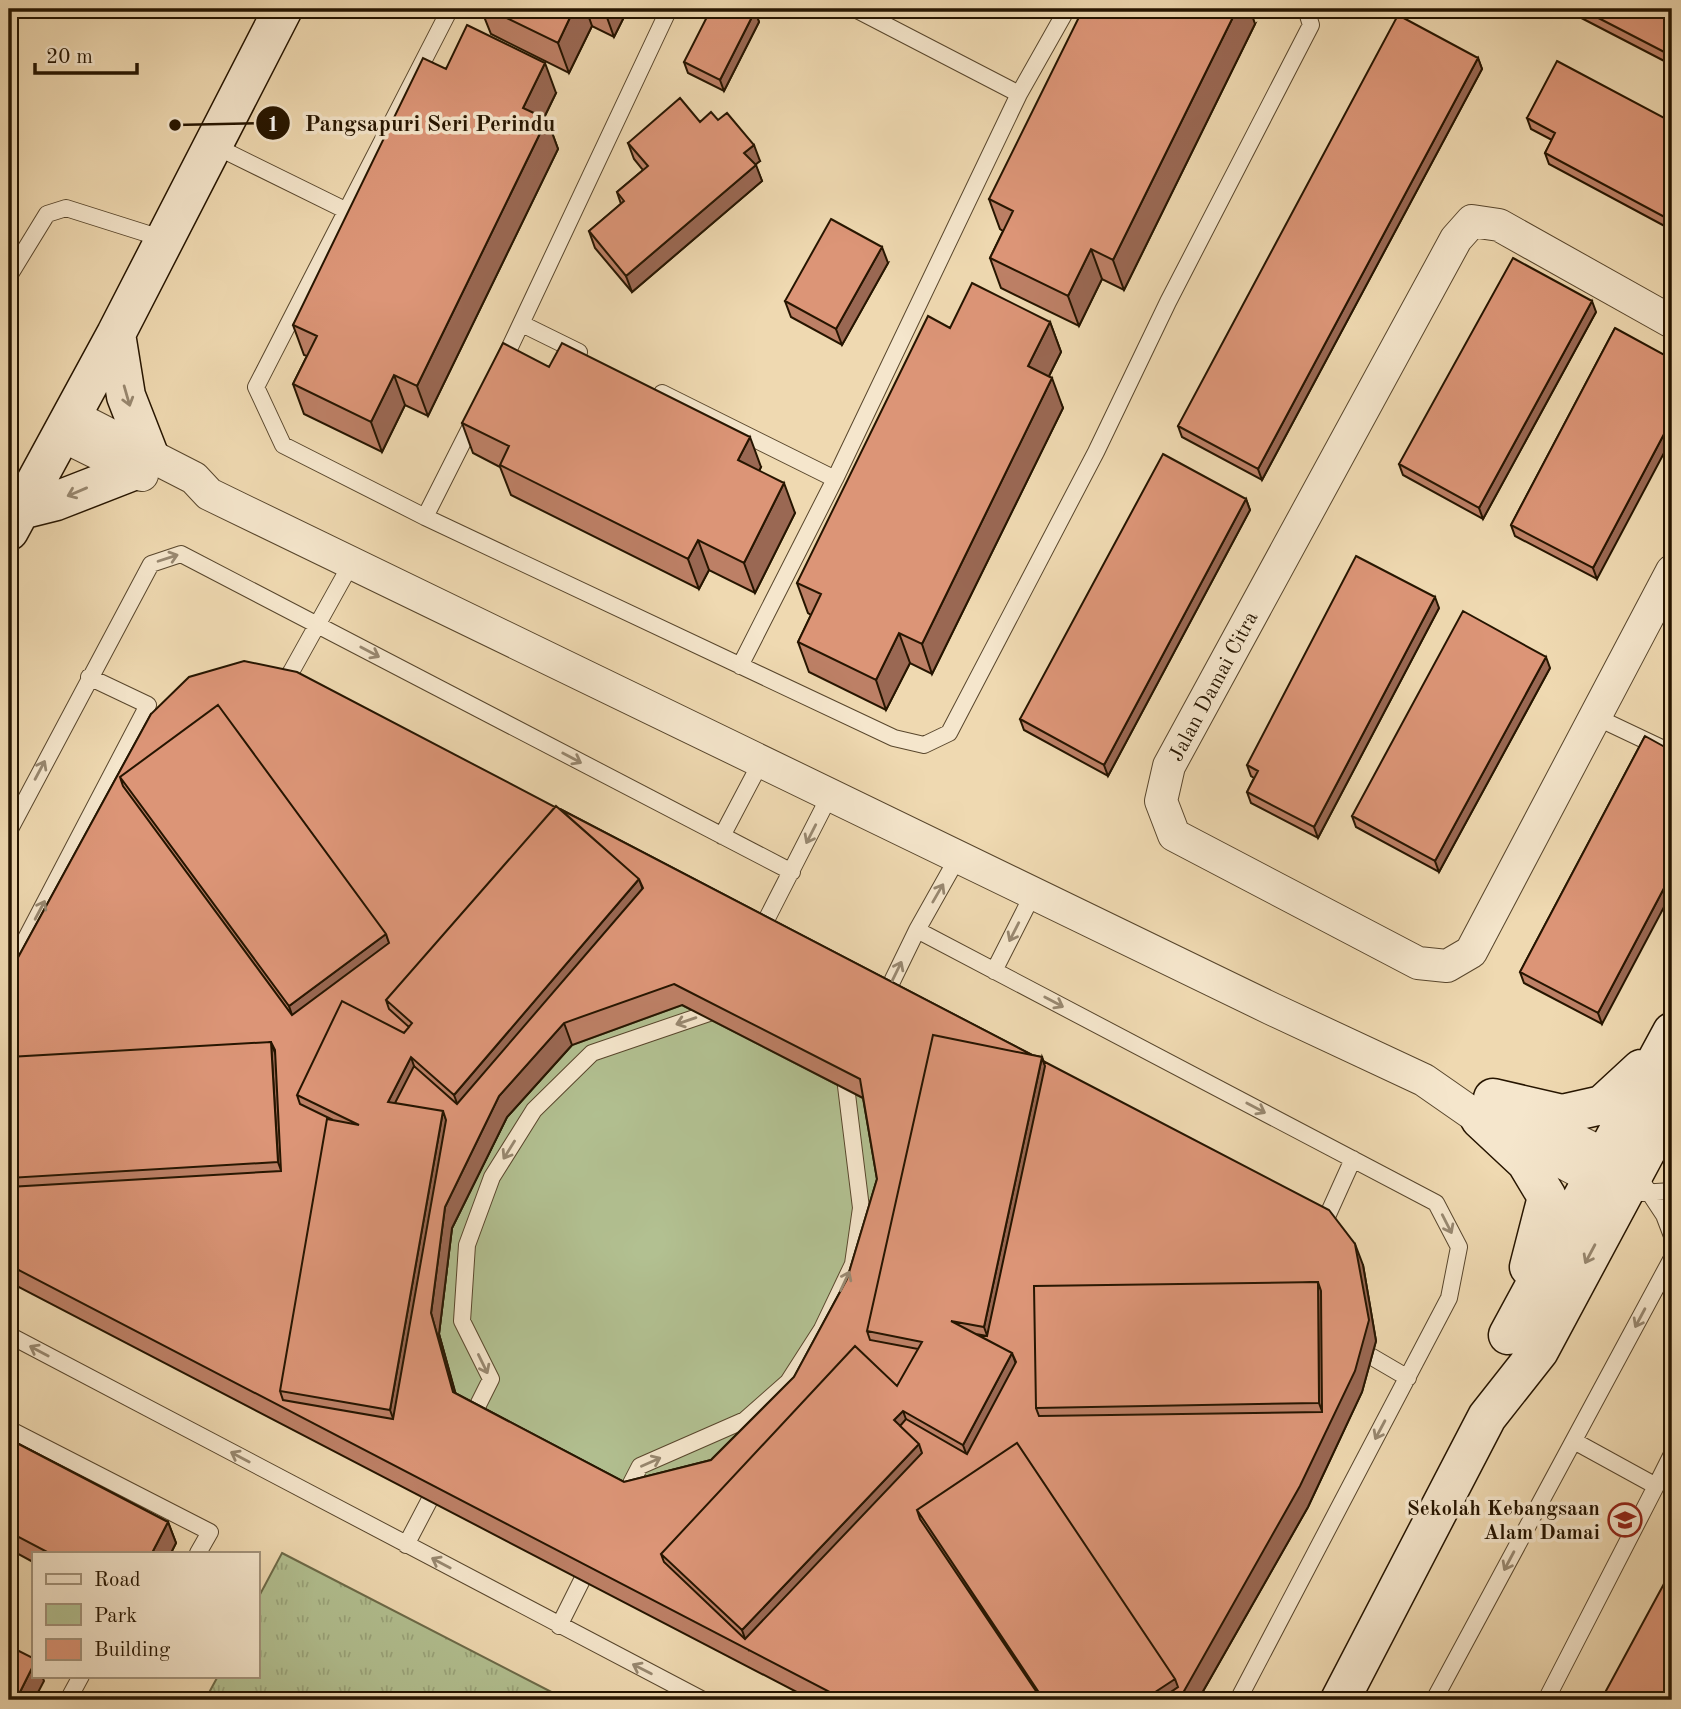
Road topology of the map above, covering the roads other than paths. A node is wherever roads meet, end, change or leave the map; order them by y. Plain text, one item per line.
1 (283, 9) edge
2 (450, 9) edge
3 (669, 9) edge
4 (855, 9) edge
5 (1066, 9) edge
6 (1306, 9) edge
7 (1019, 94) junction
8 (212, 145) junction
9 (345, 210) junction
10 (164, 239) junction
11 (11, 266) edge
12 (1672, 322) edge
13 (522, 324) junction
14 (116, 334) junction
15 (597, 361) edge
16 (648, 386) edge
17 (66, 425) junction
18 (141, 463) junction
19 (835, 479) junction
20 (425, 517) junction
21 (14, 521) edge
22 (351, 564) junction
23 (1672, 571) edge
24 (318, 625) junction
25 (740, 666) junction
26 (89, 677) junction
27 (268, 702) edge
28 (1596, 717) junction
29 (1672, 753) edge
30 (761, 762) junction
31 (830, 795) junction
32 (9, 831) edge
33 (722, 836) junction
34 (958, 857) junction
35 (792, 872) junction
36 (1033, 894) junction
37 (917, 930) junction
38 (749, 953) edge
39 (9, 971) edge
40 (994, 971) junction
41 (730, 987) edge
42 (875, 1016) edge
43 (1668, 1040) edge
44 (857, 1054) edge
45 (1672, 1103) edge
46 (1487, 1108) junction
47 (1353, 1159) junction
48 (1621, 1178) junction
49 (1672, 1191) edge
50 (1672, 1236) edge
51 (1315, 1242) edge
52 (1672, 1258) edge
53 (1343, 1331) edge
54 (9, 1335) edge
55 (1508, 1335) junction
56 (1408, 1378) junction
57 (1487, 1417) junction
58 (9, 1429) edge
59 (461, 1439) edge
60 (1574, 1441) junction
61 (1672, 1454) edge
62 (449, 1462) edge
63 (1656, 1486) junction
64 (615, 1515) edge
65 (406, 1545) junction
66 (199, 1552) edge
67 (596, 1552) edge
68 (559, 1626) junction
69 (80, 1678) edge
70 (68, 1700) edge
71 (703, 1700) edge
72 (1238, 1700) edge
73 (1340, 1700) edge
74 (1434, 1700) edge
75 (1546, 1700) edge

1 - 8 street
2 - 9 lane
3 - 13 lane
4 - 7 lane
5 - 7 lane
6 - 25 lane
7 - 19 lane
8 - 9 lane
8 - 10 street
9 - 20 lane
10 - 11 lane
10 - 14 street
12 - 28 street, Jalan Damai Citra
13 - 15 lane
13 - 20 lane
14 - 17 street
14 -> 18 street
16 - 19 lane
17 - 18 street
17 - 21 street
18 -> 21 street
18 - 22 street
19 - 25 lane
20 - 25 lane
22 - 24 lane
22 - 30 street
23 - 28 street, Jalan Damai Citra
26 -> 24 lane
24 - 27 lane
24 -> 33 lane
32 -> 26 lane
39 -> 26 lane
28 - 29 lane
30 - 31 street
30 - 33 lane
31 - 34 street
31 -> 35 lane
33 - 35 lane
34 - 36 street
37 -> 34 lane
35 - 38 lane
36 -> 40 lane
36 - 46 street
37 - 40 lane
42 -> 37 lane
40 -> 47 lane
41 -> 59 lane
43 - 46 street
43 - 48 street
64 -> 44 lane
45 - 48 street
46 - 48 street
46 - 55 street
47 - 51 lane
47 -> 56 lane
48 - 49 lane
48 - 50 lane
48 - 55 street
48 -> 57 street
52 -> 60 lane
53 - 56 lane
65 -> 54 lane
55 - 57 street
56 -> 72 lane
57 - 73 street
58 - 66 lane
60 - 63 lane
60 -> 74 lane
61 - 63 lane
62 - 65 lane
63 - 75 lane
68 -> 65 lane
67 - 68 lane
71 -> 68 lane
69 - 70 lane

